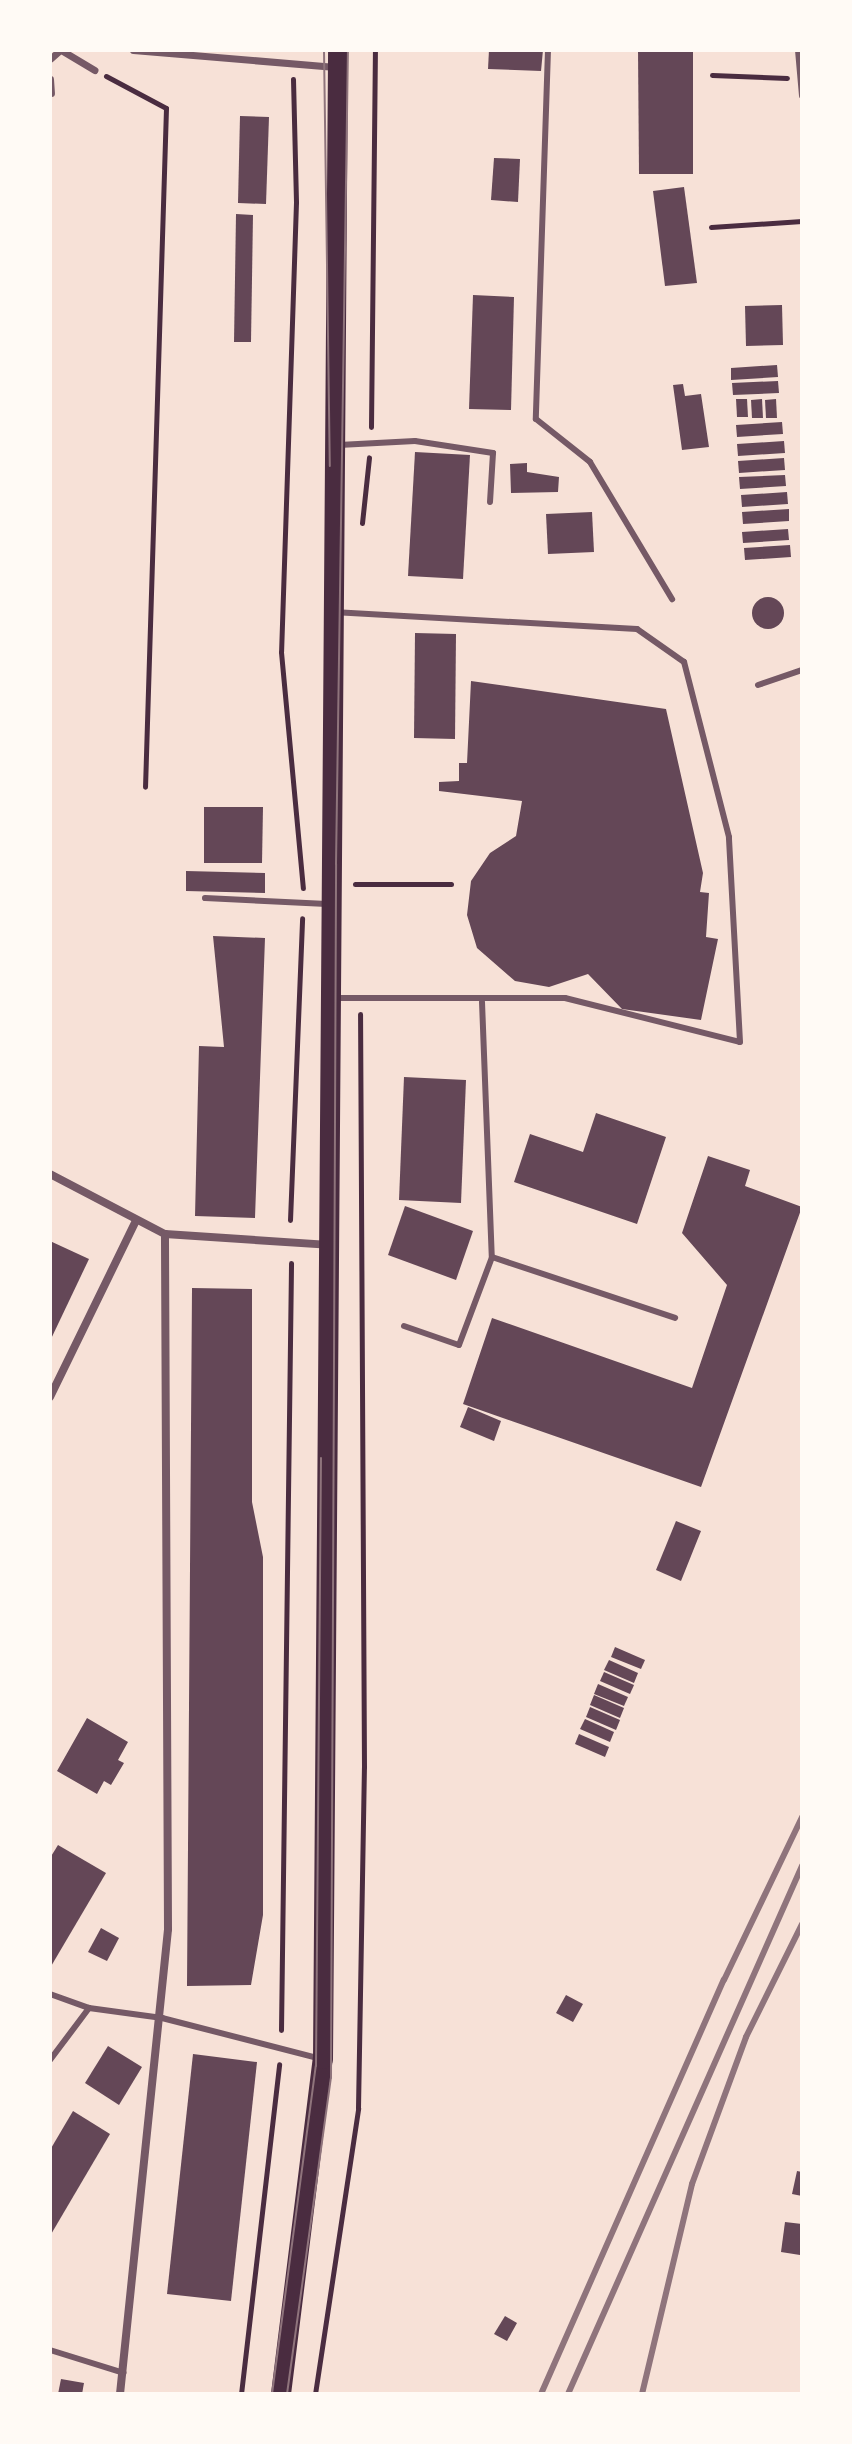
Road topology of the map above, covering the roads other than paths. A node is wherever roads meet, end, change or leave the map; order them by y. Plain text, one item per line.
1 (61, 50) edge
2 (133, 50) edge
3 (548, 50) edge
4 (798, 50) edge
5 (50, 59) edge
6 (338, 59) edge
7 (94, 70) road end
8 (50, 79) edge
9 (800, 79) edge
10 (51, 93) edge
11 (802, 96) edge
12 (335, 445) junction
13 (490, 502) dead end
14 (672, 599) dead end
15 (334, 612) junction
16 (802, 670) edge
17 (758, 685) dead end
18 (205, 898) dead end
19 (331, 904) junction
20 (330, 997) junction
21 (482, 1002) junction
22 (50, 1174) edge
23 (136, 1221) junction
24 (165, 1234) junction
25 (330, 1246) junction
26 (492, 1257) junction
27 (675, 1318) dead end
28 (404, 1326) dead end
29 (50, 1397) edge
30 (50, 1994) edge
31 (89, 2008) junction
32 (162, 2018) junction
33 (323, 2059) junction
34 (50, 2060) edge
35 (50, 2350) edge
36 (124, 2373) junction
37 (120, 2394) edge
38 (281, 2394) edge

1 - 5 street
1 - 7 street
2 - 6 street
3 - 14 lane
4 - 9 lane
6 - 12 main road
8 - 10 street
9 - 11 lane
12 - 13 lane
12 - 15 main road
15 - 19 main road
15 - 21 lane
16 - 17 lane
18 - 19 lane
19 - 20 main road
20 - 21 lane
20 - 25 main road
21 - 26 lane
22 - 23 street
23 - 24 street
23 - 29 street
24 - 25 street
24 - 32 street
25 - 33 main road
26 - 27 lane
26 - 28 lane
30 - 31 lane
31 - 32 lane
31 - 34 lane
32 - 33 lane
32 - 36 street
33 - 38 main road
35 - 36 lane
36 - 37 street

